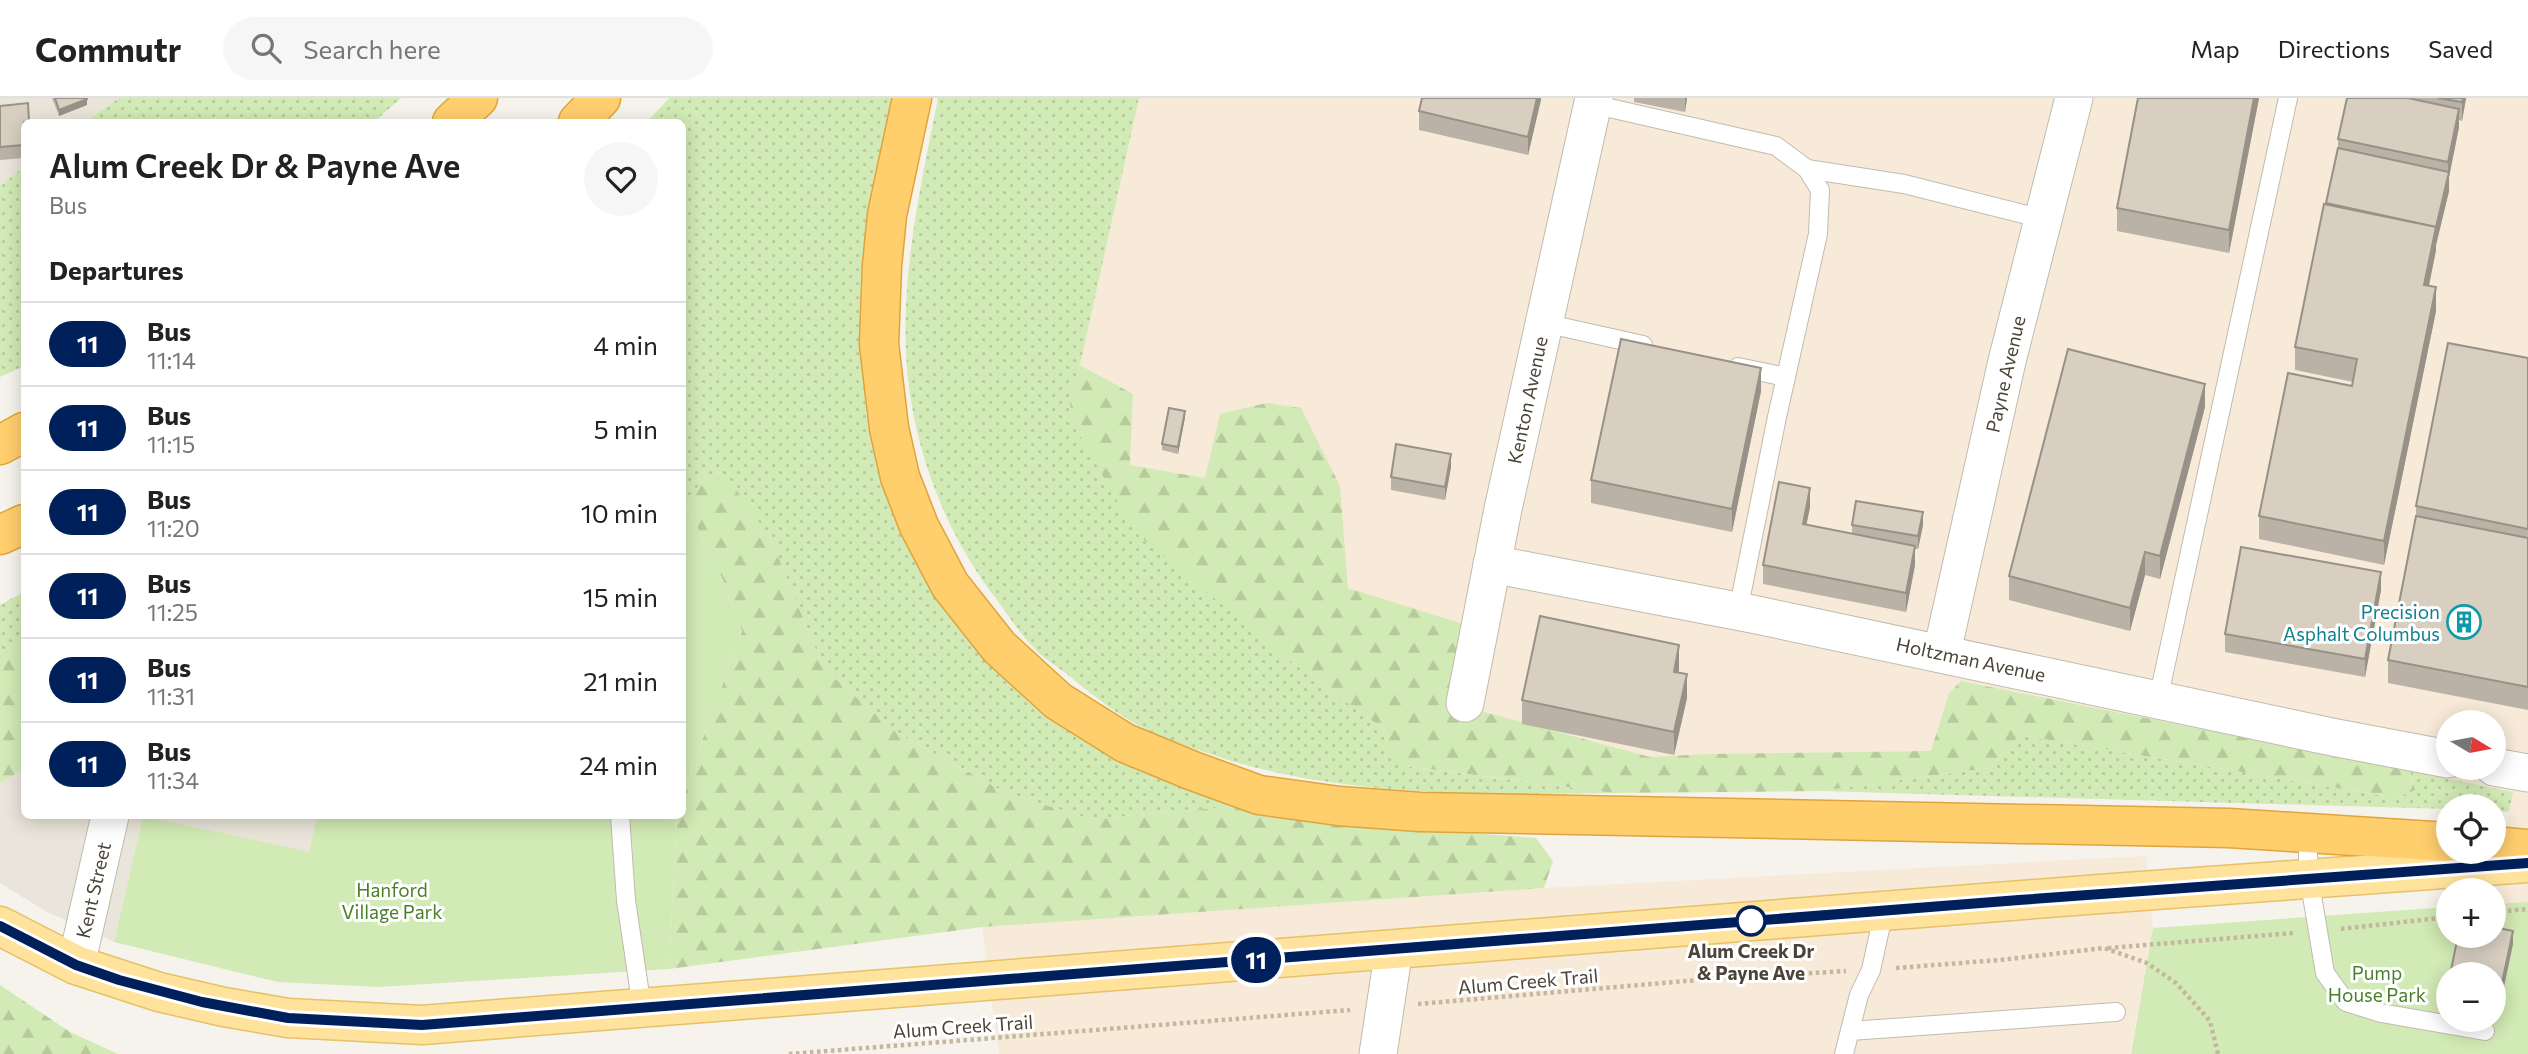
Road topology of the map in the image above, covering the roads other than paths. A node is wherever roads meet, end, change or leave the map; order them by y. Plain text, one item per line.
1 (478, 98) edge
2 (601, 98) edge
3 (912, 98) edge
4 (2074, 98) edge
5 (2288, 98) edge
6 (1593, 101) edge
7 (455, 119) edge
8 (581, 119) edge
9 (1807, 169) junction
10 (2043, 219) junction
11 (1544, 323) junction
12 (1665, 350) edge
13 (1719, 362) edge
14 (1786, 377) junction
15 (21, 434) edge
16 (0, 445) edge
17 (21, 525) edge
18 (0, 535) edge
19 (1492, 564) junction
20 (1738, 611) junction
21 (1942, 652) junction
22 (2158, 700) junction
23 (1465, 704) dead end
24 (2436, 757) edge
25 (2506, 769) edge
26 (2528, 773) edge
27 (109, 819) edge
28 (620, 819) edge
29 (2307, 833) junction
30 (2436, 841) edge
31 (2506, 847) edge
32 (2528, 849) edge
33 (2528, 863) edge
34 (2309, 878) junction
35 (1884, 911) junction
36 (0, 926) edge
37 (1394, 949) junction
38 (76, 965) junction
39 (642, 1008) junction
40 (2116, 1012) dead end
41 (2436, 1023) edge
42 (1850, 1031) junction
43 (1378, 1054) edge
44 (1844, 1054) edge

1 - 7 highway
2 - 8 highway
3 - 29 highway
4 - 10 street, Payne Avenue
5 - 22 lane
6 - 9 lane
6 - 11 street, Kenton Avenue
9 - 10 lane
9 - 14 lane
10 - 21 street, Payne Avenue
11 - 12 lane
11 - 19 street, Kenton Avenue
13 - 14 lane
14 - 20 lane
15 - 16 highway
17 - 18 highway
19 - 20 street, Holtzman Avenue
19 - 23 street, Kenton Avenue
20 - 21 street, Holtzman Avenue
21 - 22 street, Holtzman Avenue
22 - 24 street, Holtzman Avenue
25 - 26 street
27 - 38 street, Kent Street
28 - 39 lane
29 - 30 highway
29 - 34 lane
31 - 32 highway
33 - 34 main road
34 - 35 main road
34 - 41 lane
35 - 37 main road
35 - 42 lane
36 - 38 main road
37 - 39 main road
37 - 43 street
38 - 39 main road
40 - 42 lane
42 - 44 lane

